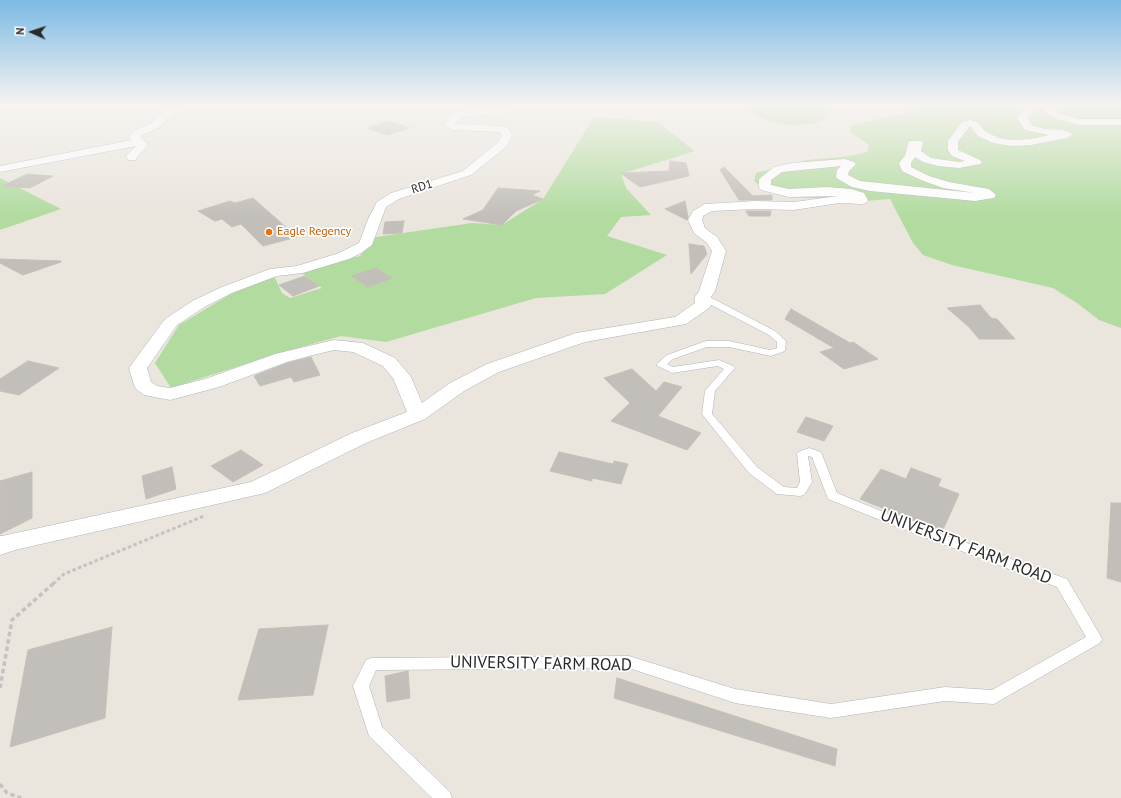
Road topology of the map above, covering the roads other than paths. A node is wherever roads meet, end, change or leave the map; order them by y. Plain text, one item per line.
1 (139, 142) edge
2 (140, 142) edge
3 (504, 142) edge
4 (953, 142) edge
5 (1006, 142) edge
6 (1026, 142) edge
7 (132, 158) dead end
8 (0, 169) edge
9 (703, 298) junction
10 (418, 415) junction
11 (0, 546) edge
12 (444, 798) edge

1 - 8 street
2 - 7 street
3 - 10 street, RD1
4 - 9 street
5 - 6 street
9 - 10 street
9 - 12 lane, UNIVERSITY FARM ROAD
10 - 11 street

